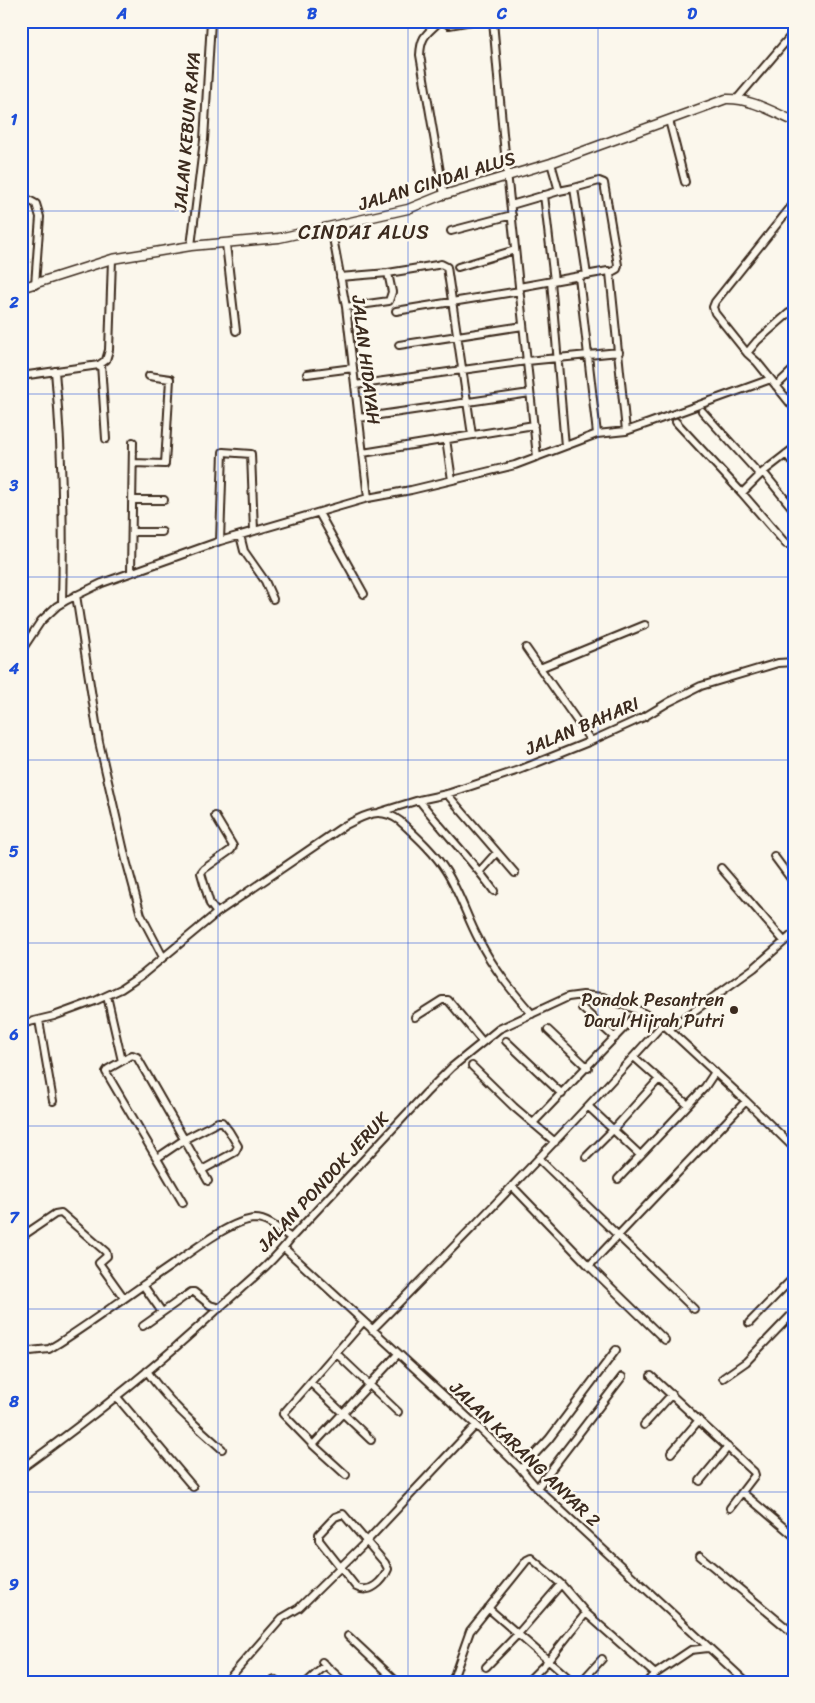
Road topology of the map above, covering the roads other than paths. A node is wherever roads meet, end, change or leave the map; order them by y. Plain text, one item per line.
1 (211, 21) edge
2 (441, 21) edge
3 (472, 21) edge
4 (493, 21) edge
5 (794, 32) edge
6 (737, 99) junction
7 (669, 120) junction
8 (794, 121) edge
9 (551, 163) junction
10 (507, 176) junction
11 (685, 182) dead end
12 (574, 188) junction
13 (559, 191) junction
14 (444, 195) junction
15 (544, 196) junction
16 (21, 198) edge
17 (794, 203) edge
18 (511, 205) junction
19 (512, 215) junction
20 (331, 227) junction
21 (450, 231) dead end
22 (226, 244) junction
23 (191, 246) junction
24 (515, 250) junction
25 (112, 260) junction
26 (458, 267) dead end
27 (388, 272) junction
28 (610, 273) junction
29 (587, 276) junction
30 (340, 277) junction
31 (579, 277) junction
32 (553, 281) junction
33 (35, 284) junction
34 (21, 288) edge
35 (519, 289) junction
36 (452, 302) junction
37 (346, 307) junction
38 (396, 311) dead end
39 (789, 313) dead end
40 (523, 326) junction
41 (236, 331) dead end
42 (457, 336) junction
43 (399, 345) dead end
44 (619, 352) junction
45 (747, 353) junction
46 (588, 355) junction
47 (559, 358) junction
48 (527, 361) junction
49 (101, 364) junction
50 (353, 368) junction
51 (794, 369) edge
52 (461, 370) junction
53 (56, 371) junction
54 (307, 374) dead end
55 (21, 376) edge
56 (149, 376) dead end
57 (771, 379) junction
58 (355, 385) junction
59 (776, 386) junction
60 (530, 393) junction
61 (466, 403) junction
62 (794, 408) edge
63 (702, 411) dead end
64 (359, 418) junction
65 (676, 422) dead end
66 (534, 425) junction
67 (626, 431) junction
68 (597, 434) junction
69 (472, 435) junction
70 (106, 439) dead end
71 (446, 439) junction
72 (133, 442) dead end
73 (565, 446) junction
74 (794, 448) edge
75 (363, 453) junction
76 (786, 454) junction
77 (537, 457) junction
78 (133, 463) junction
79 (794, 464) edge
80 (762, 474) junction
81 (452, 480) junction
82 (742, 493) junction
83 (368, 498) junction
84 (132, 500) junction
85 (164, 500) dead end
86 (794, 510) edge
87 (319, 513) junction
88 (254, 531) junction
89 (132, 532) junction
90 (162, 532) dead end
91 (240, 535) junction
92 (220, 541) junction
93 (786, 544) dead end
94 (131, 573) junction
95 (364, 594) dead end
96 (76, 595) junction
97 (274, 599) dead end
98 (62, 603) junction
99 (645, 625) dead end
100 (526, 648) dead end
101 (21, 651) edge
102 (794, 662) edge
103 (540, 668) junction
104 (591, 741) junction
105 (447, 794) junction
106 (419, 800) junction
107 (379, 812) junction
108 (215, 816) dead end
109 (497, 852) junction
110 (774, 856) dead end
111 (721, 868) dead end
112 (480, 871) junction
113 (515, 874) dead end
114 (794, 883) edge
115 (494, 891) dead end
116 (217, 913) junction
117 (794, 933) edge
118 (784, 940) junction
119 (163, 957) junction
120 (107, 996) junction
121 (582, 1008) dead end
122 (640, 1011) junction
123 (532, 1014) junction
124 (415, 1016) dead end
125 (40, 1020) junction
126 (21, 1024) edge
127 (663, 1024) junction
128 (669, 1029) junction
129 (548, 1030) dead end
130 (615, 1038) junction
131 (506, 1040) dead end
132 (482, 1041) junction
133 (634, 1057) junction
134 (122, 1061) junction
135 (472, 1066) dead end
136 (588, 1068) junction
137 (715, 1072) junction
138 (659, 1079) junction
139 (562, 1094) junction
140 (53, 1101) dead end
141 (746, 1101) junction
142 (688, 1105) junction
143 (588, 1107) junction
144 (533, 1124) junction
145 (613, 1130) junction
146 (185, 1139) junction
147 (555, 1142) junction
148 (794, 1148) edge
149 (640, 1155) junction
150 (586, 1157) dead end
151 (157, 1158) junction
152 (540, 1160) junction
153 (202, 1170) junction
154 (618, 1179) dead end
155 (208, 1181) dead end
156 (513, 1187) junction
157 (183, 1203) dead end
158 (21, 1237) edge
159 (618, 1237) junction
160 (291, 1238) junction
161 (284, 1248) junction
162 (590, 1266) junction
163 (794, 1277) edge
164 (143, 1285) junction
165 (124, 1298) junction
166 (220, 1308) junction
167 (694, 1309) dead end
168 (162, 1312) junction
169 (794, 1312) edge
170 (363, 1322) junction
171 (749, 1323) dead end
172 (143, 1326) dead end
173 (372, 1330) junction
174 (665, 1340) dead end
175 (616, 1350) dead end
176 (21, 1352) edge
177 (337, 1354) junction
178 (398, 1354) junction
179 (147, 1371) junction
180 (651, 1376) dead end
181 (622, 1377) dead end
182 (723, 1378) dead end
183 (311, 1383) junction
184 (370, 1385) junction
185 (672, 1394) junction
186 (116, 1396) junction
187 (398, 1412) dead end
188 (343, 1413) junction
189 (699, 1420) junction
190 (476, 1425) junction
191 (644, 1425) dead end
192 (371, 1440) dead end
193 (313, 1445) junction
194 (728, 1447) junction
195 (222, 1449) dead end
196 (671, 1453) dead end
197 (21, 1469) edge
198 (521, 1469) junction
199 (346, 1475) dead end
200 (700, 1481) dead end
201 (193, 1487) dead end
202 (537, 1488) junction
203 (742, 1492) junction
204 (730, 1508) dead end
205 (794, 1536) edge
206 (366, 1542) junction
207 (700, 1556) dead end
208 (340, 1568) junction
209 (561, 1584) junction
210 (488, 1608) junction
211 (586, 1613) junction
212 (794, 1634) edge
213 (518, 1635) junction
214 (348, 1636) dead end
215 (708, 1648) junction
216 (602, 1658) dead end
217 (548, 1661) junction
218 (486, 1668) dead end
219 (655, 1674) junction
220 (396, 1681) edge
221 (226, 1682) edge
222 (271, 1682) edge
223 (278, 1682) edge
224 (307, 1682) edge
225 (344, 1682) edge
226 (452, 1682) edge
227 (527, 1682) edge
228 (574, 1682) edge
229 (581, 1682) edge
230 (648, 1682) edge
231 (746, 1682) edge

1 - 23 street, JALAN KEBUN RAYA
2 - 3 street
2 - 14 street
4 - 10 street
5 - 6 street
6 - 7 street, JALAN CINDAI ALUS
6 - 8 street
7 - 9 street, JALAN CINDAI ALUS
7 - 11 street
9 - 10 street, JALAN CINDAI ALUS
9 - 13 street
10 - 14 street, JALAN CINDAI ALUS
10 - 18 street
12 - 13 street
12 - 28 street
12 - 29 street
13 - 15 street
14 - 20 street, JALAN CINDAI ALUS
15 - 18 street
15 - 32 street
16 - 33 street
17 - 45 street
18 - 19 street
19 - 21 street
19 - 24 street
20 - 22 street, JALAN CINDAI ALUS
20 - 30 street, JALAN HIDAYAH
22 - 23 street, JALAN CINDAI ALUS
22 - 41 street
23 - 25 street, JALAN CINDAI ALUS
24 - 26 street
24 - 35 street
25 - 33 street, JALAN CINDAI ALUS
25 - 49 street
27 - 30 street
27 - 36 street
27 - 37 street
28 - 29 street
28 - 44 street
29 - 31 street
30 - 37 street, JALAN HIDAYAH
31 - 32 street
31 - 46 street
32 - 35 street
32 - 47 street
33 - 34 street, JALAN CINDAI ALUS
35 - 36 street
35 - 40 street
36 - 38 street
36 - 42 street
37 - 50 street, JALAN HIDAYAH
39 - 45 street
40 - 42 street
40 - 48 street
42 - 43 street
42 - 52 street
44 - 46 street
44 - 67 street
45 - 57 street
46 - 47 street
46 - 68 street
47 - 48 street
47 - 73 street
48 - 52 street
48 - 60 street
49 - 53 street
49 - 70 street
50 - 54 street
50 - 58 street, JALAN HIDAYAH
51 - 59 street
52 - 58 street
52 - 61 street
53 - 55 street
53 - 98 street
56 - 78 street
57 - 59 street
57 - 67 street
58 - 64 street, JALAN HIDAYAH
59 - 62 street
60 - 61 street
60 - 66 street
61 - 64 street
61 - 69 street
63 - 80 street
64 - 75 street, JALAN HIDAYAH
65 - 82 street
66 - 69 street
66 - 77 street
67 - 68 street
68 - 73 street
69 - 71 street
71 - 75 street
71 - 81 street
72 - 78 street
73 - 77 street
74 - 76 street
75 - 83 street, JALAN HIDAYAH
76 - 79 street
76 - 80 street
77 - 81 street
78 - 84 street
80 - 82 street
80 - 86 street
81 - 83 street
82 - 93 street
83 - 87 street
84 - 85 street
84 - 89 street
87 - 88 street
87 - 95 street
88 - 91 street
88 - 92 street
89 - 90 street
89 - 94 street
91 - 92 street
91 - 97 street
92 - 94 street
94 - 96 street
96 - 98 street
96 - 119 street
98 - 101 street
99 - 103 street
100 - 103 street
102 - 104 street, JALAN BAHARI
103 - 104 street
104 - 105 street, JALAN BAHARI
105 - 106 street, JALAN BAHARI
105 - 109 street
106 - 107 street, JALAN BAHARI
106 - 112 street
107 - 116 street, JALAN BAHARI
107 - 123 street
108 - 116 street
109 - 112 street
109 - 113 street
110 - 114 street
111 - 118 street
112 - 115 street
116 - 119 street, JALAN BAHARI
117 - 118 street
118 - 128 street
119 - 120 street, JALAN BAHARI
120 - 125 street, JALAN BAHARI
120 - 134 street
121 - 130 street
122 - 123 street, JALAN PONDOK JERUK
122 - 127 street, JALAN PONDOK JERUK
122 - 130 street
123 - 132 street, JALAN PONDOK JERUK
124 - 132 street
125 - 126 street, JALAN BAHARI
125 - 140 street
127 - 128 street, JALAN PONDOK JERUK
127 - 133 street
128 - 137 street, JALAN PONDOK JERUK
129 - 136 street
130 - 136 street
131 - 139 street
132 - 160 street, JALAN PONDOK JERUK
133 - 138 street
133 - 143 street
134 - 146 street
134 - 151 street
135 - 144 street
136 - 139 street
137 - 141 street, JALAN PONDOK JERUK
137 - 142 street
138 - 142 street
138 - 145 street
139 - 144 street
141 - 148 street, JALAN PONDOK JERUK
141 - 159 street
142 - 149 street
143 - 145 street
143 - 147 street
144 - 147 street
145 - 149 street
145 - 150 street
146 - 151 street
146 - 153 street
146 - 153 street
147 - 152 street
149 - 154 street
151 - 157 street
152 - 156 street
152 - 159 street
153 - 155 street
156 - 162 street
156 - 173 street
158 - 165 street
159 - 162 street
159 - 167 street
160 - 161 street, JALAN PONDOK JERUK
160 - 164 street
161 - 166 street, JALAN PONDOK JERUK
161 - 170 street, JALAN KARANG ANYAR 2
162 - 174 street
163 - 171 street
164 - 165 street
164 - 168 street
165 - 176 street
166 - 168 street
166 - 179 street, JALAN PONDOK JERUK
168 - 172 street
169 - 182 street
170 - 173 street, JALAN KARANG ANYAR 2
170 - 177 street
173 - 178 street, JALAN KARANG ANYAR 2
175 - 198 street
177 - 183 street
177 - 184 street
178 - 184 street
178 - 190 street, JALAN KARANG ANYAR 2
179 - 186 street, JALAN PONDOK JERUK
179 - 195 street
180 - 185 street
181 - 202 street
183 - 188 street
183 - 193 street
184 - 187 street
184 - 188 street
185 - 189 street
185 - 191 street
186 - 197 street, JALAN PONDOK JERUK
186 - 201 street
188 - 192 street
188 - 193 street
189 - 194 street
189 - 196 street
190 - 198 street, JALAN KARANG ANYAR 2
190 - 206 street
193 - 199 street
194 - 200 street
194 - 203 street
198 - 202 street, JALAN KARANG ANYAR 2
202 - 215 street, JALAN KARANG ANYAR 2
203 - 204 street
203 - 205 street
206 - 208 street
206 - 208 street
206 - 208 street
207 - 212 street
208 - 221 street
209 - 210 street
209 - 211 street
209 - 213 street
210 - 213 street
210 - 226 street
211 - 217 street
211 - 219 street
213 - 217 street
213 - 218 street
214 - 220 street
215 - 219 street
215 - 231 street, JALAN KARANG ANYAR 2
216 - 229 street
217 - 227 street
217 - 228 street
219 - 230 street
222 - 223 street
224 - 225 street

